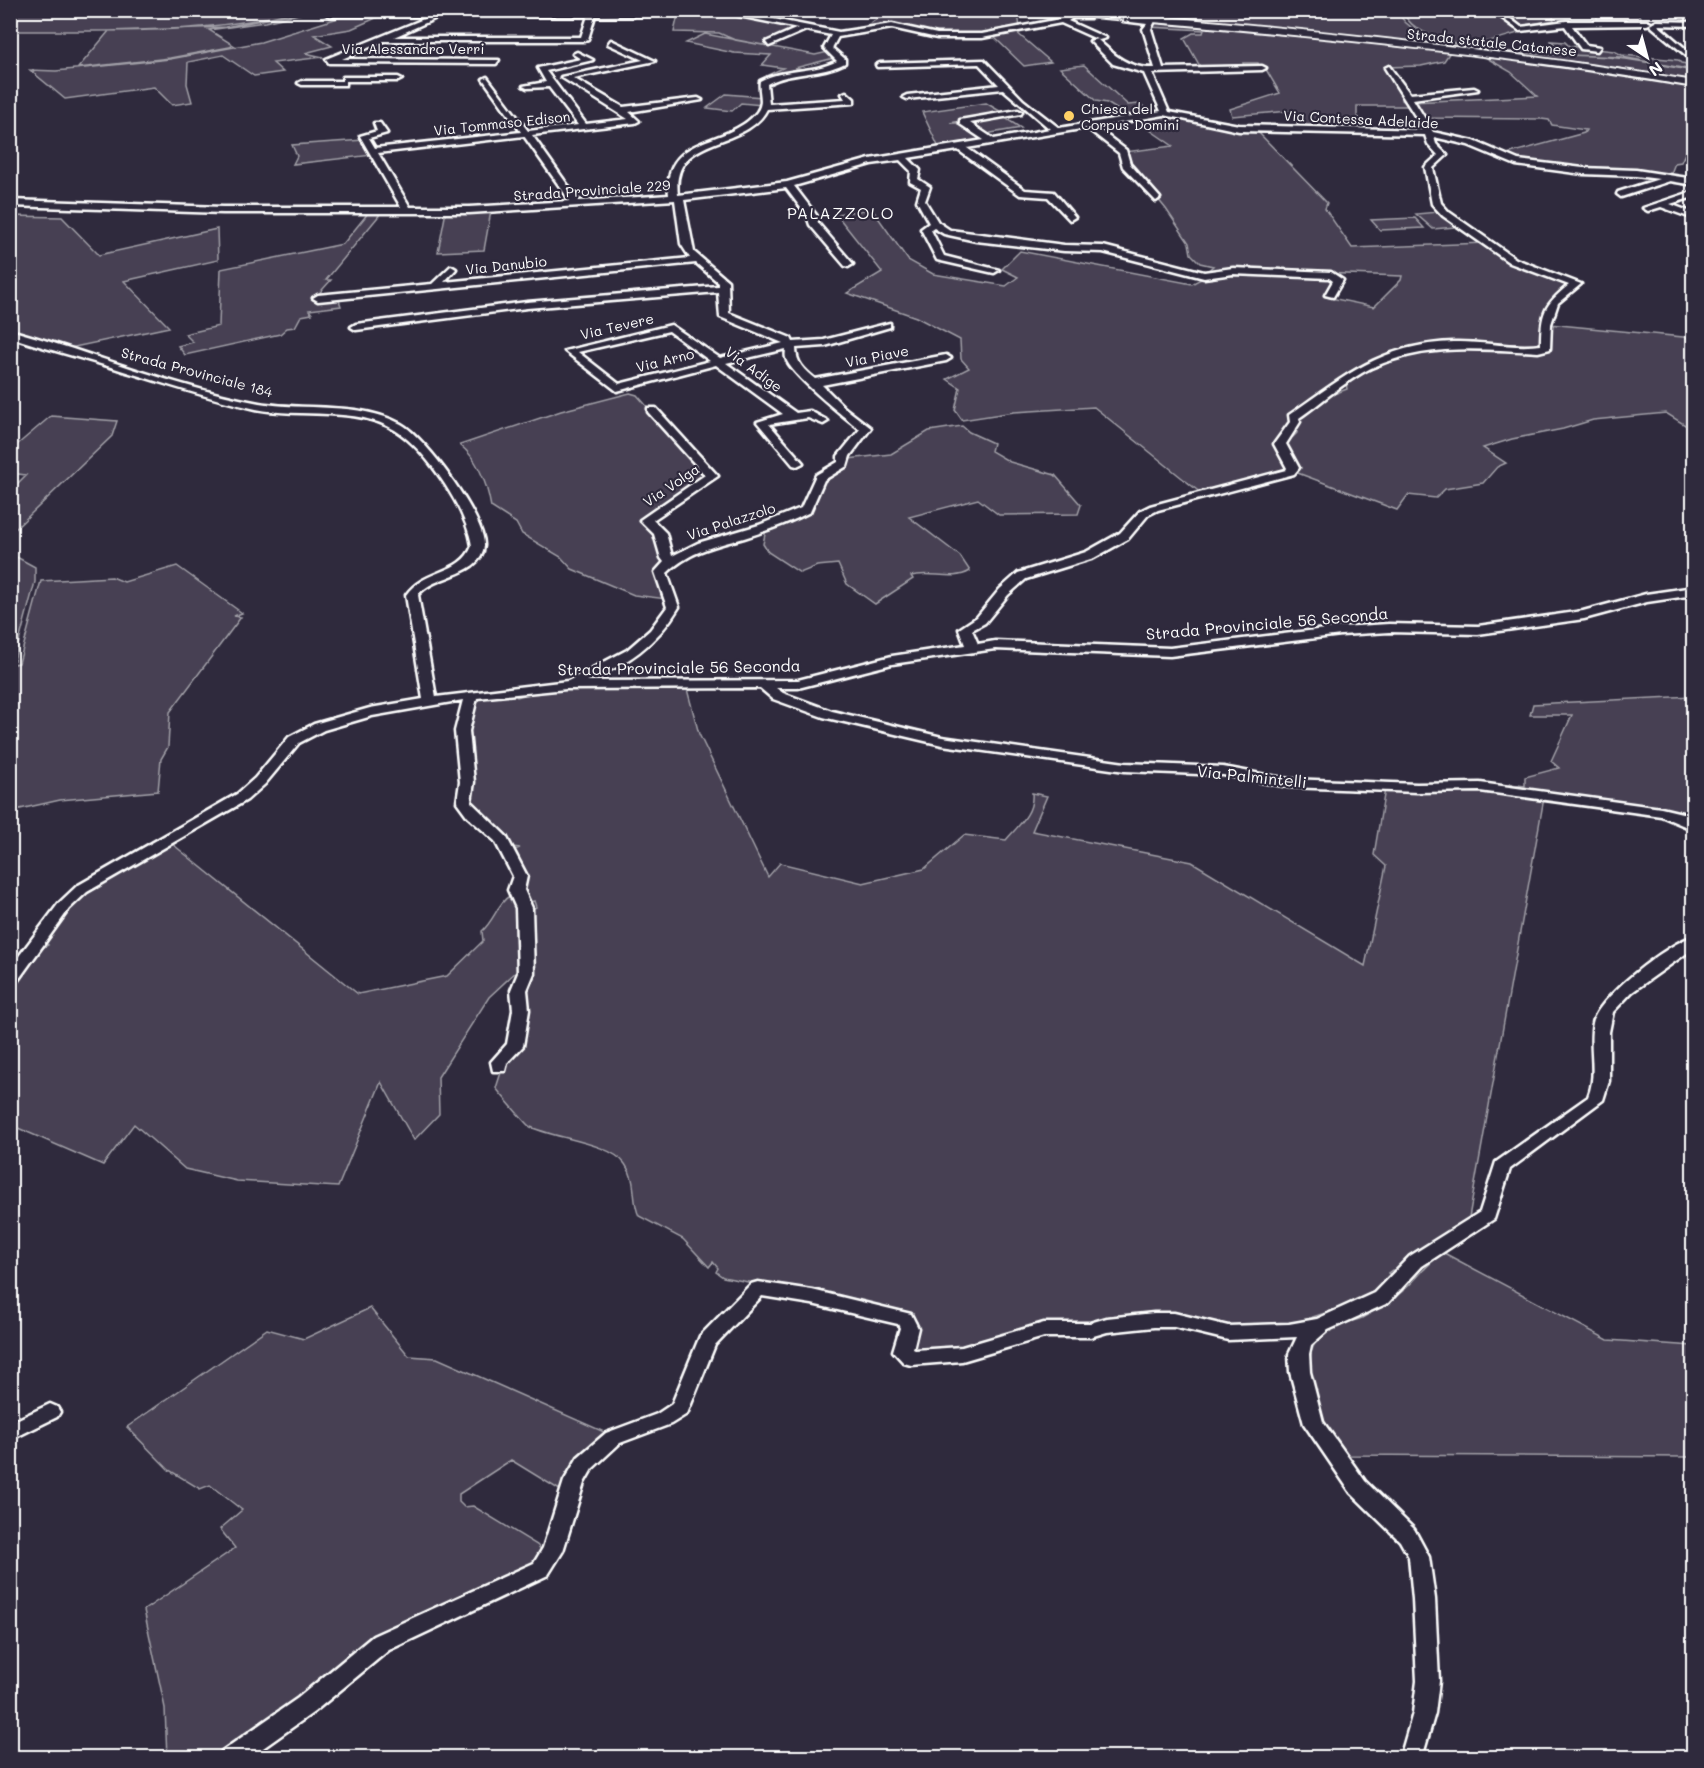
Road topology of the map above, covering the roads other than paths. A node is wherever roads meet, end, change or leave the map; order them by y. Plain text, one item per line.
1 (982, 10) edge
2 (1089, 10) edge
3 (1494, 10) edge
4 (1638, 10) edge
5 (322, 11) edge
6 (536, 11) edge
7 (676, 11) edge
8 (1017, 11) edge
9 (444, 13) junction
10 (592, 14) junction
11 (1072, 14) edge
12 (1136, 15) junction
13 (1156, 17) edge
14 (1559, 19) junction
15 (1594, 20) junction
16 (1062, 21) junction
17 (1652, 22) junction
18 (1680, 24) junction
19 (1694, 24) edge
20 (807, 27) junction
21 (1554, 33) dead end
22 (1574, 33) junction
23 (1587, 33) dead end
24 (837, 34) junction
25 (1664, 35) junction
26 (1694, 36) edge
27 (382, 39) junction
28 (611, 42) dead end
29 (1568, 42) dead end
30 (1581, 42) junction
31 (769, 44) dead end
32 (1597, 45) dead end
33 (474, 50) junction
34 (576, 54) dead end
35 (356, 62) junction
36 (424, 62) junction
37 (496, 62) dead end
38 (1694, 62) edge
39 (880, 65) dead end
40 (1262, 68) dead end
41 (1389, 68) dead end
42 (1158, 69) junction
43 (447, 71) dead end
44 (1147, 71) junction
45 (1648, 74) junction
46 (568, 77) junction
47 (398, 79) dead end
48 (487, 79) dead end
49 (344, 81) junction
50 (302, 83) dead end
51 (551, 84) junction
52 (1694, 84) edge
53 (527, 86) dead end
54 (1004, 87) junction
55 (1474, 90) dead end
56 (544, 91) dead end
57 (846, 94) dead end
58 (336, 96) dead end
59 (907, 97) dead end
60 (1406, 97) junction
61 (698, 100) dead end
62 (764, 107) junction
63 (622, 110) junction
64 (1018, 112) dead end
65 (1167, 113) junction
66 (378, 125) dead end
67 (1088, 125) junction
68 (584, 127) junction
69 (1056, 130) junction
70 (526, 134) junction
71 (1430, 134) junction
72 (991, 141) junction
73 (959, 147) junction
74 (373, 151) junction
75 (901, 156) junction
76 (1669, 179) junction
77 (1694, 182) edge
78 (788, 185) junction
79 (1023, 193) junction
80 (1012, 194) dead end
81 (1621, 194) dead end
82 (1694, 194) edge
83 (677, 198) junction
84 (1156, 198) dead end
85 (10, 203) edge
86 (577, 204) junction
87 (1661, 204) junction
88 (1648, 208) dead end
89 (406, 210) junction
90 (1694, 216) edge
91 (1070, 217) dead end
92 (934, 224) junction
93 (697, 260) junction
94 (848, 264) dead end
95 (452, 269) dead end
96 (994, 270) dead end
97 (435, 286) junction
98 (723, 289) junction
99 (1330, 295) dead end
100 (318, 298) dead end
101 (848, 322) dead end
102 (885, 326) dead end
103 (356, 327) dead end
104 (671, 328) joint
105 (10, 333) edge
106 (862, 333) junction
107 (790, 344) junction
108 (946, 358) dead end
109 (718, 362) junction
110 (813, 383) junction
111 (617, 388) joint
112 (652, 410) dead end
113 (792, 416) junction
114 (823, 421) dead end
115 (797, 464) dead end
116 (671, 561) junction
117 (1693, 591) edge
118 (973, 648) junction
119 (791, 684) junction
120 (566, 685) junction
121 (764, 685) junction
122 (471, 695) junction
123 (430, 701) junction
124 (811, 707) junction
125 (1694, 826) edge
126 (1694, 941) edge
127 (10, 980) edge
128 (499, 1067) dead end
129 (1321, 1325) junction
130 (50, 1412) dead end
131 (10, 1432) edge
132 (230, 1758) edge
133 (1411, 1758) edge

1 - 8 main road
2 - 12 main road
3 - 14 street
4 - 17 street
5 - 6 main road
5 - 9 street
6 - 7 main road
6 - 10 main road
7 - 10 main road
7 - 11 main road
8 - 11 main road
9 - 10 street
9 - 27 street
10 - 20 street
10 - 33 street
11 - 12 main road, Strada statale Catanese
11 - 13 street
11 - 16 street
11 - 45 main road, Strada statale Catanese
12 - 45 main road, Strada statale Catanese
13 - 42 street
14 - 15 street
14 - 15 street
14 - 22 street
15 - 17 street
16 - 24 street
16 - 44 street
17 - 18 street
17 - 25 street
18 - 19 street
18 - 26 street
20 - 24 street
20 - 31 street
21 - 22 street
22 - 23 street
22 - 30 street
24 - 62 street
25 - 38 street
25 - 38 street
27 - 33 street
27 - 35 street, Via Alessandro Verri
28 - 46 street
29 - 30 street
30 - 32 street
33 - 36 street, Via Alessandro Verri
33 - 37 street, Via Alessandro Verri
34 - 51 street
35 - 36 street, Via Alessandro Verri
35 - 49 street
36 - 43 street
39 - 54 street
40 - 42 street
41 - 60 street
42 - 44 street
44 - 65 street
45 - 52 main road
46 - 51 street
46 - 63 street
47 - 49 street
48 - 70 street
49 - 50 street
49 - 58 street
51 - 53 street
51 - 56 street
51 - 68 street
54 - 59 street
54 - 69 street
55 - 60 street
57 - 62 street
60 - 71 street
61 - 63 street
62 - 83 street
63 - 68 street, Via Tommaso Edison
64 - 72 street
65 - 67 street, Strada Provinciale 229
65 - 71 street, Via Contessa Adelaide
66 - 74 street
67 - 69 street, Strada Provinciale 229
67 - 84 street
68 - 70 street, Via Tommaso Edison
69 - 72 street, Strada Provinciale 229
70 - 74 street, Via Tommaso Edison
70 - 86 street
71 - 76 street, Via Contessa Adelaide
71 - 118 street
72 - 73 street, Strada Provinciale 229
73 - 75 street, Strada Provinciale 229
73 - 79 street
74 - 89 street
75 - 78 street, Strada Provinciale 229
75 - 92 street
76 - 77 street, Via Contessa Adelaide
76 - 81 street
78 - 83 street, Strada Provinciale 229
78 - 94 street
79 - 80 street
79 - 91 street
82 - 87 street
83 - 86 street, Strada Provinciale 229
83 - 93 street
85 - 89 street, Strada Provinciale 229
86 - 89 street, Strada Provinciale 229
87 - 88 street
87 - 90 street
92 - 96 street
92 - 99 street
93 - 97 street, Via Danubio
93 - 98 street
95 - 97 street
97 - 100 street, Via Danubio
98 - 103 street
98 - 107 street
101 - 106 street
102 - 106 street, Via Arno
104 - 109 street, Via Adige
104 - 111 street, Via Tevere
105 - 123 street, Strada Provinciale 184
106 - 107 street, Via Arno
107 - 109 street, Via Arno
107 - 110 street, Via Palazzolo
108 - 110 street, Via Piave
109 - 111 street, Via Arno
109 - 113 street, Via Adige
110 - 116 street, Via Palazzolo
112 - 116 street, Via Volga
113 - 114 street, Via Adige
113 - 115 street
116 - 120 street
117 - 118 street, Strada Provinciale 56 Seconda
118 - 119 street, Strada Provinciale 56 Seconda
119 - 121 street, Strada Provinciale 56 Seconda
119 - 124 street
120 - 121 street, Strada Provinciale 56 Seconda
120 - 122 street, Strada Provinciale 56 Seconda
121 - 124 street, Via Palmintelli
122 - 123 street, Strada Provinciale 56 Seconda
122 - 128 street
123 - 127 street, Strada Provinciale 56 Seconda
124 - 125 street, Via Palmintelli
126 - 129 street
129 - 132 street
129 - 133 street
130 - 131 street

